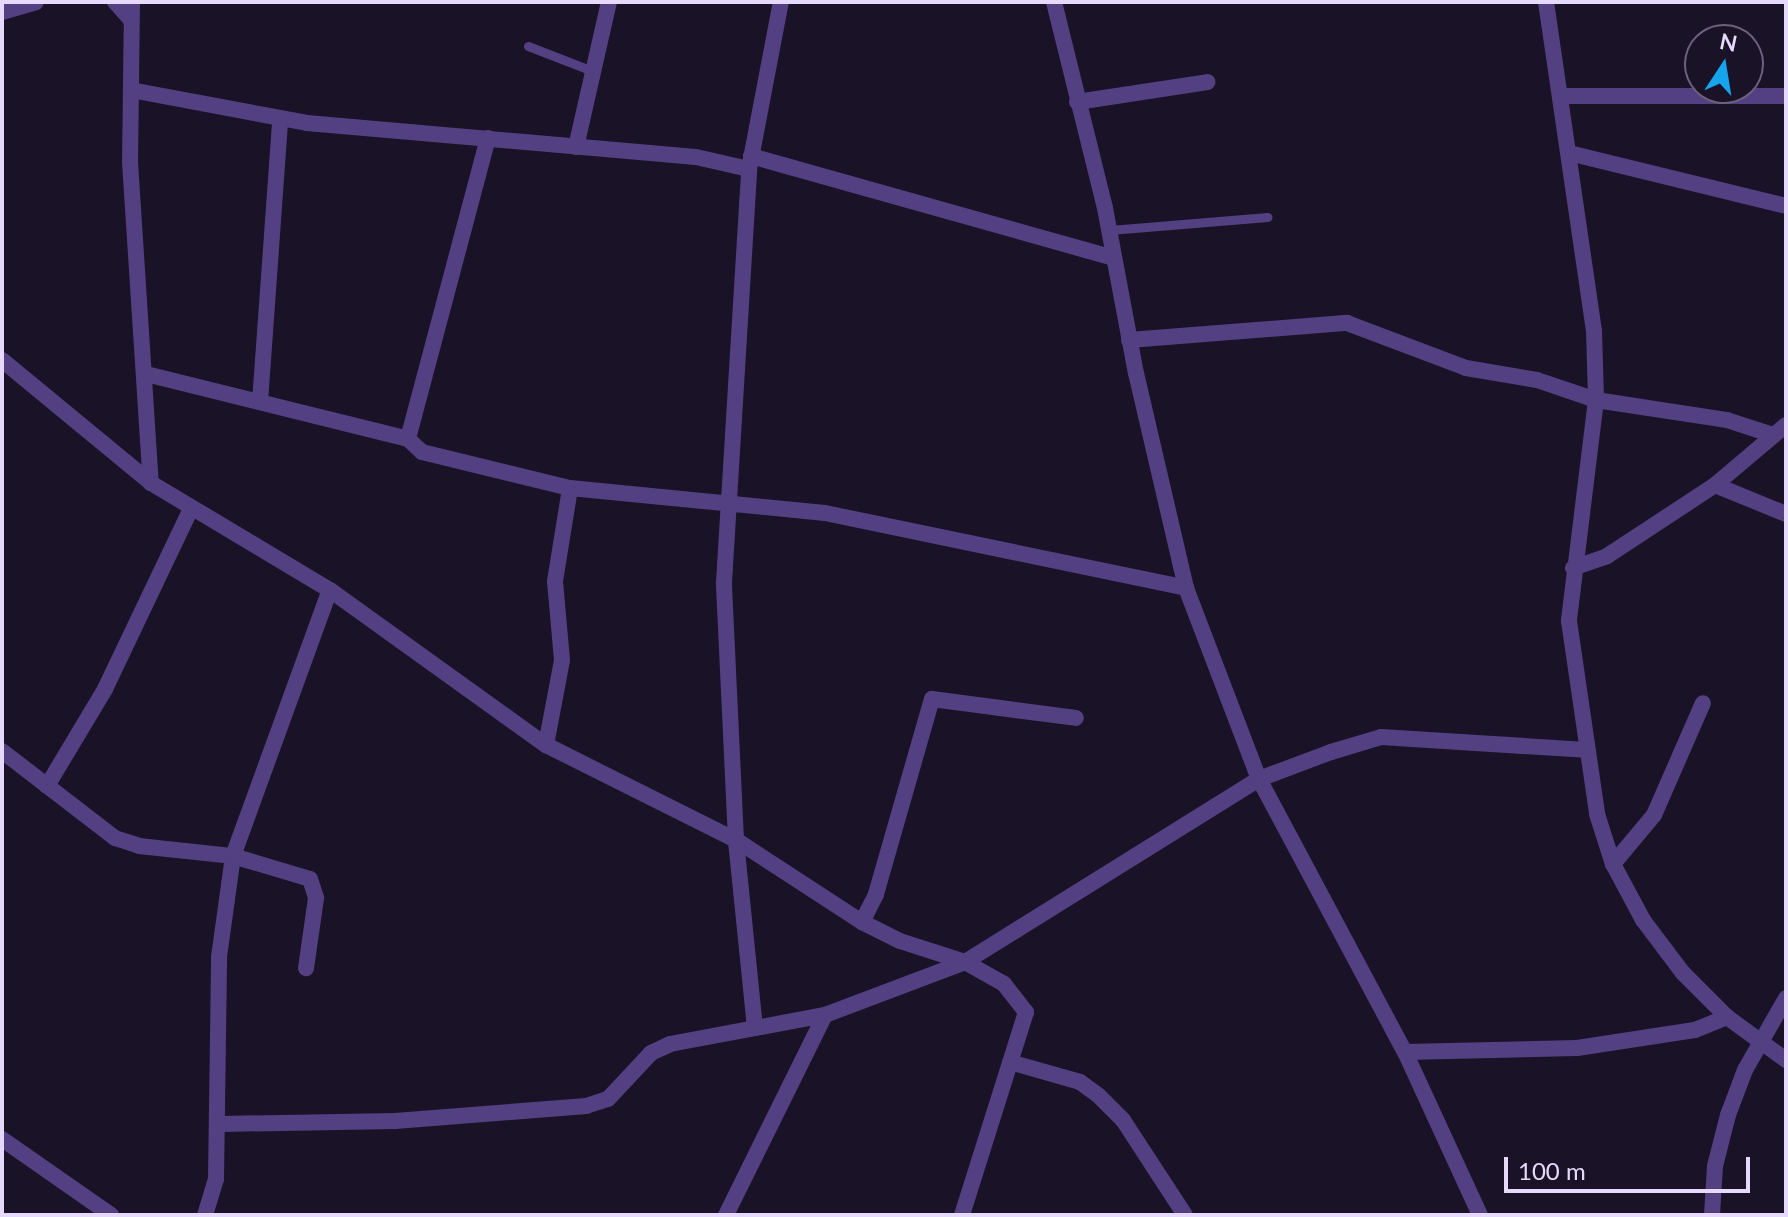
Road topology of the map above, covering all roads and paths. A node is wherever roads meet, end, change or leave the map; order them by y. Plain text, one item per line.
1 (36, 2) edge
2 (115, 2) edge
3 (132, 2) edge
4 (609, 2) edge
5 (781, 2) edge
6 (1054, 2) edge
7 (1546, 2) edge
8 (2, 12) edge
9 (131, 20) junction
10 (528, 46) dead end
11 (595, 72) junction
12 (1207, 82) dead end
13 (131, 90) junction
14 (1561, 96) junction
15 (1786, 96) edge
16 (1077, 102) junction
17 (280, 120) junction
18 (488, 138) junction
19 (576, 147) junction
20 (1569, 153) junction
21 (750, 162) junction
22 (1786, 206) edge
23 (1267, 217) dead end
24 (1110, 230) junction
25 (1113, 258) junction
26 (1129, 340) junction
27 (2, 360) edge
28 (146, 374) junction
29 (1596, 400) junction
30 (260, 402) junction
31 (1780, 430) edge
32 (408, 439) junction
33 (151, 483) junction
34 (1715, 485) junction
35 (570, 488) junction
36 (727, 501) junction
37 (191, 509) junction
38 (1786, 514) edge
39 (1573, 568) junction
40 (1186, 588) junction
41 (330, 590) junction
42 (1703, 703) dead end
43 (1076, 718) dead end
44 (546, 745) junction
45 (1586, 750) junction
46 (2, 751) edge
47 (1259, 779) junction
48 (47, 786) junction
49 (736, 840) junction
50 (233, 856) junction
51 (1613, 864) junction
52 (862, 922) junction
53 (965, 962) junction
54 (306, 968) dead end
55 (1786, 998) edge
56 (825, 1015) junction
57 (1727, 1017) junction
58 (755, 1028) junction
59 (1759, 1044) junction
60 (1405, 1052) junction
61 (1786, 1060) edge
62 (1010, 1062) junction
63 (220, 1124) junction
64 (2, 1139) edge
65 (111, 1215) edge
66 (205, 1215) edge
67 (726, 1215) edge
68 (962, 1215) edge
69 (1185, 1215) edge
70 (1480, 1215) edge
71 (1712, 1215) edge

1 - 8 street
2 - 9 street
3 - 9 street
4 - 11 street
5 - 21 street
6 - 16 street
7 - 14 street
9 - 13 street
10 - 11 lane
11 - 19 street
12 - 16 street
13 - 17 street
13 - 28 street
14 - 15 street
14 - 20 street
16 - 24 street
17 - 18 street
17 - 30 street
18 - 19 street
18 - 32 street
19 - 21 street
20 - 22 street
20 - 29 street
21 - 25 street
21 - 36 street
23 - 24 lane
24 - 25 street
25 - 26 street
26 - 29 street
26 - 40 street
27 - 33 street
28 - 30 street
28 - 33 street
29 - 31 street
29 - 39 street
30 - 32 street
31 - 34 street
32 - 35 street
33 - 37 street
34 - 38 street
34 - 39 street
35 - 36 street
35 - 44 street
36 - 40 street
36 - 49 street
37 - 41 street
37 - 48 street
39 - 45 street
40 - 47 street
41 - 44 street
41 - 50 street
42 - 51 street
43 - 52 street
44 - 49 street
45 - 47 street
45 - 51 street
46 - 48 street
47 - 53 street
47 - 60 street
48 - 50 street
49 - 52 street
49 - 58 street
50 - 54 street
50 - 63 street
51 - 57 street
52 - 53 street
53 - 56 street
53 - 62 street
55 - 59 street
56 - 58 street
56 - 67 street
57 - 59 street
57 - 60 street
58 - 63 street
59 - 61 street
59 - 71 street
60 - 70 street
62 - 68 street
62 - 69 street
63 - 66 street
64 - 65 street

